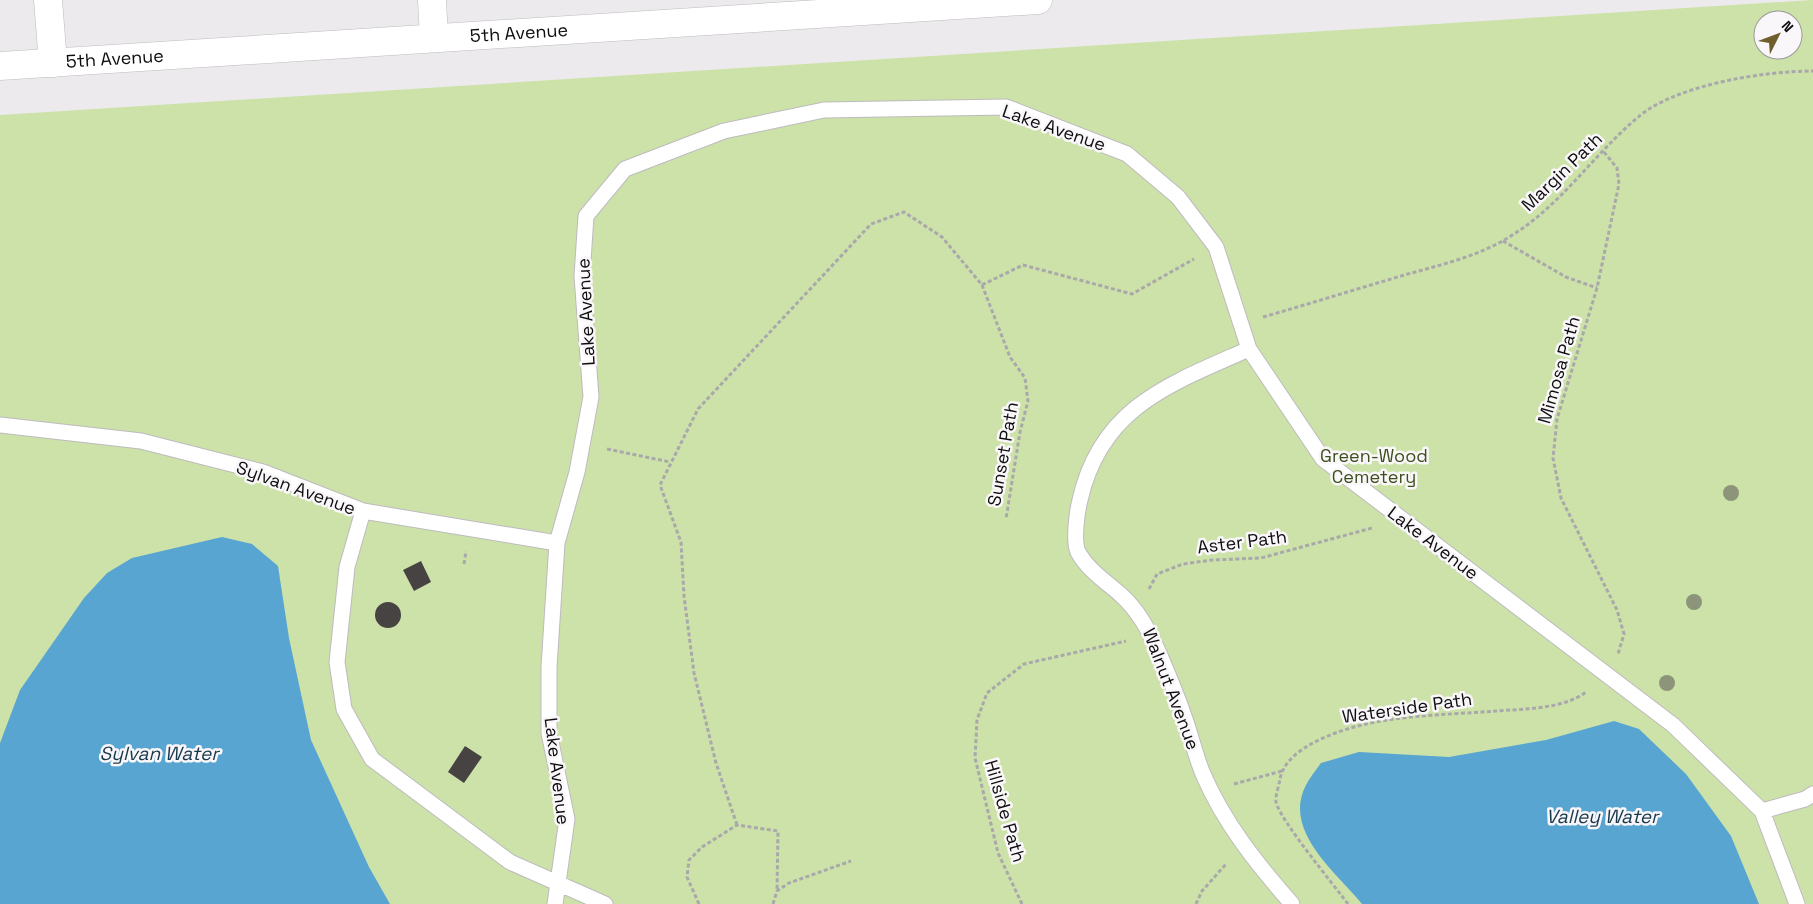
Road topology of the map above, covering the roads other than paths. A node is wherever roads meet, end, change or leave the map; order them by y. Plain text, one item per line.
1 (48, 0) edge
2 (432, 0) edge
3 (1038, 0) edge
4 (819, 7) edge
5 (434, 38) junction
6 (52, 63) junction
7 (0, 66) edge
8 (1249, 349) junction
9 (0, 425) edge
10 (363, 511) junction
11 (557, 543) junction
12 (1813, 794) edge
13 (1762, 811) junction
14 (558, 883) junction
15 (555, 904) edge
16 (605, 904) edge
17 (1292, 904) edge
18 (1797, 904) edge

1 - 6 street
2 - 5 street
3 - 4 street, 5th Avenue
4 - 5 street, 5th Avenue
5 - 6 street, 5th Avenue
6 - 7 street, 5th Avenue
8 - 11 lane, Lake Avenue
8 - 13 lane, Lake Avenue
8 - 17 lane, Walnut Avenue
9 - 10 lane, Sylvan Avenue
10 - 11 lane
10 - 14 lane, Sylvan Avenue
11 - 14 lane, Lake Avenue
12 - 13 lane
13 - 18 lane, Lake Avenue
14 - 15 lane, Lake Avenue
14 - 16 lane, Sylvan Avenue

